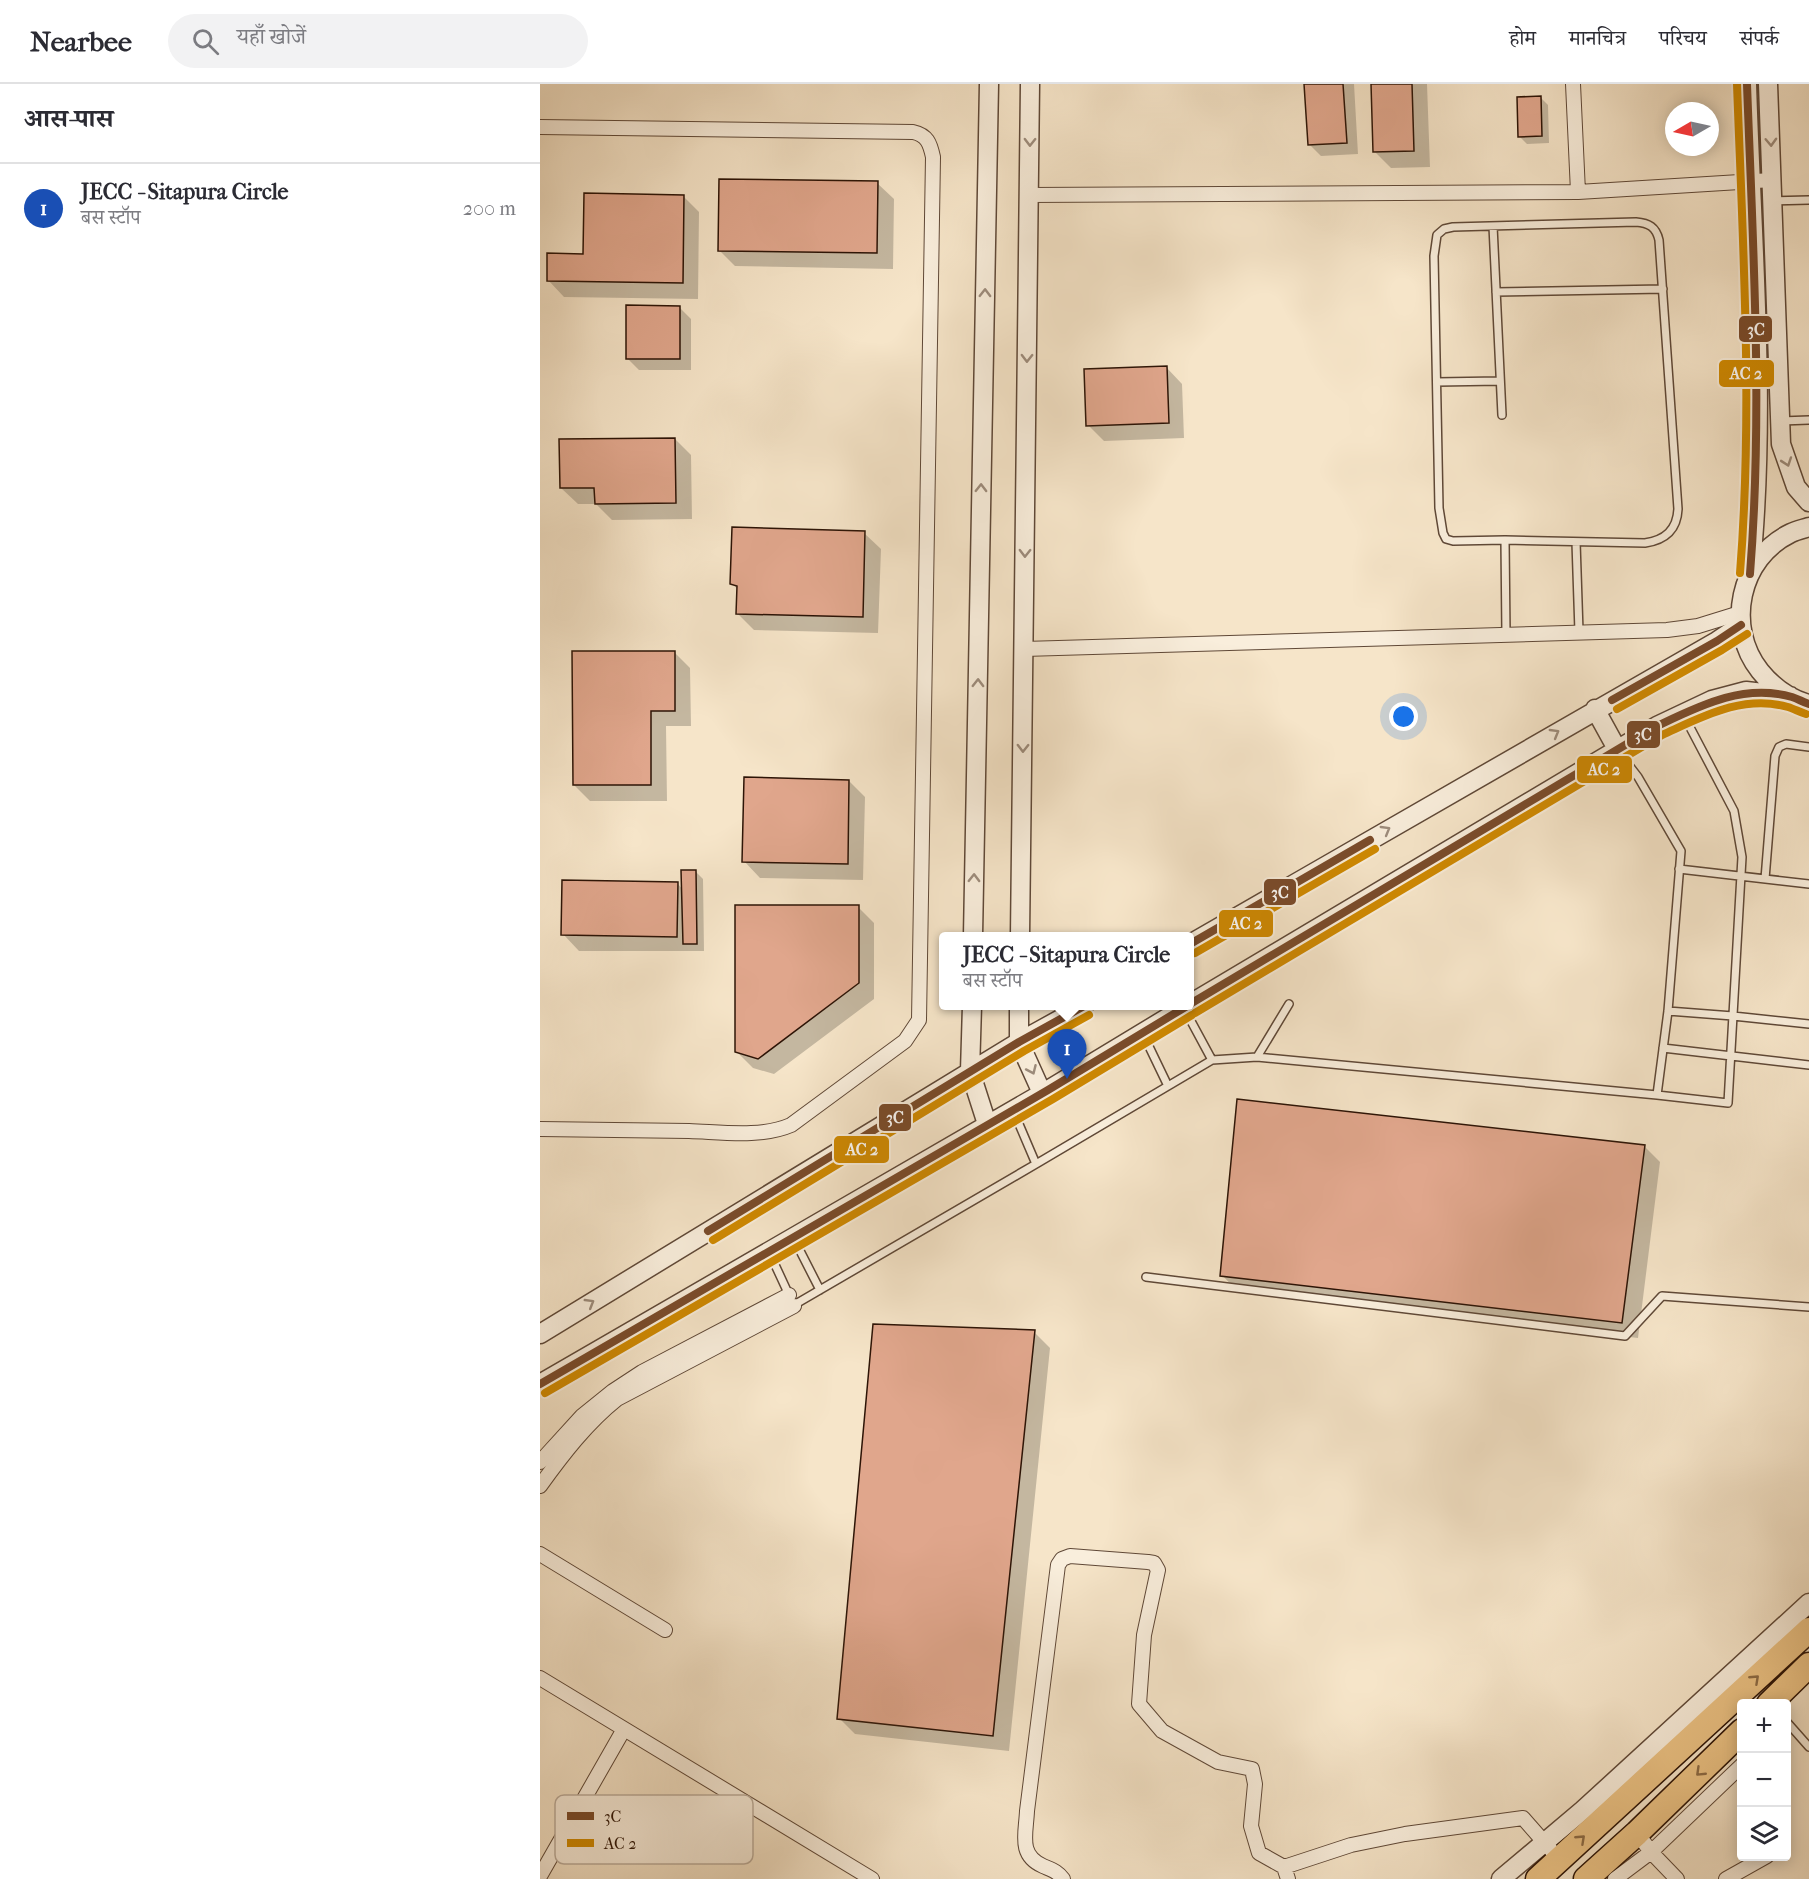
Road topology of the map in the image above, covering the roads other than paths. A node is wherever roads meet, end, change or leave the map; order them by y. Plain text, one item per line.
1 (989, 84) edge
2 (1030, 84) edge
3 (1573, 84) edge
4 (1747, 84) edge
5 (1768, 84) edge
6 (540, 127) edge
7 (1750, 180) junction
8 (1772, 180) junction
9 (1578, 192) junction
10 (1029, 195) junction
11 (1809, 200) edge
12 (1773, 201) junction
13 (1493, 226) junction
14 (1663, 289) junction
15 (1496, 292) junction
16 (1500, 381) junction
17 (1437, 382) junction
18 (1502, 415) dead end
19 (1809, 420) edge
20 (1780, 421) junction
21 (1809, 502) edge
22 (1809, 527) edge
23 (1505, 540) junction
24 (1576, 542) junction
25 (1750, 574) junction
26 (1740, 619) junction
27 (1579, 632) junction
28 (1506, 634) junction
29 (1024, 649) junction
30 (1790, 696) junction
31 (1809, 704) edge
32 (1595, 709) junction
33 (1683, 714) junction
34 (1809, 747) edge
35 (1617, 749) junction
36 (1679, 869) junction
37 (1741, 876) junction
38 (1765, 879) junction
39 (1809, 884) edge
40 (973, 932) edge
41 (1020, 932) edge
42 (1194, 942) edge
43 (1194, 1002) edge
44 (1289, 1004) dead end
45 (972, 1010) edge
46 (1019, 1010) edge
47 (1075, 1010) edge
48 (1180, 1010) edge
49 (1189, 1010) edge
50 (1668, 1011) junction
51 (1733, 1016) junction
52 (1809, 1024) edge
53 (1143, 1033) junction
54 (1019, 1042) junction
55 (1663, 1048) junction
56 (1731, 1056) junction
57 (1257, 1057) junction
58 (1212, 1060) junction
59 (1809, 1065) edge
60 (970, 1071) junction
61 (1168, 1086) junction
62 (1042, 1093) junction
63 (1657, 1095) junction
64 (1013, 1110) junction
65 (987, 1124) junction
66 (540, 1129) edge
67 (1036, 1164) junction
68 (793, 1237) junction
69 (769, 1251) junction
70 (1146, 1277) dead end
71 (820, 1290) junction
72 (792, 1301) junction
73 (1809, 1307) edge
74 (540, 1334) edge
75 (540, 1384) edge
76 (540, 1462) edge
77 (540, 1486) edge
78 (540, 1554) edge
79 (1809, 1604) edge
80 (665, 1630) dead end
81 (1809, 1630) edge
82 (1809, 1665) edge
83 (540, 1678) edge
84 (1774, 1699) edge
85 (1791, 1727) edge
86 (624, 1729) junction
87 (1737, 1737) edge
88 (1809, 1747) edge
89 (1737, 1769) edge
90 (586, 1795) edge
91 (733, 1795) edge
92 (753, 1807) edge
93 (1644, 1843) junction
94 (555, 1850) edge
95 (1552, 1850) junction
96 (1760, 1861) edge
97 (1286, 1873) edge
98 (540, 1876) edge
99 (872, 1879) edge
100 (1063, 1879) edge
101 (1501, 1879) edge
102 (1538, 1879) edge
103 (1586, 1879) edge
104 (1615, 1879) edge
105 (1677, 1879) edge
106 (1726, 1879) edge

40 -> 1 street
2 -> 10 street
3 - 9 street
4 - 7 street
5 -> 8 street
6 - 66 street
7 - 8 street
7 - 9 street
7 - 25 street
8 - 12 street
9 - 10 street
10 -> 29 street
11 - 12 lane
12 - 20 street
13 - 14 lane
13 - 15 lane
13 - 17 lane
14 - 15 lane
14 - 24 lane
15 - 16 lane
16 - 17 lane
16 - 18 lane
17 - 23 lane
19 - 20 lane
20 -> 21 street
22 - 25 street
23 - 24 lane
23 - 28 lane
24 - 27 lane
25 - 26 street
26 - 27 street
26 - 30 street
26 - 32 street
27 - 28 street
28 - 29 street
29 -> 41 street
30 - 31 street
30 - 33 street
32 - 35 street
42 -> 32 street
33 - 35 street
33 - 37 lane
34 - 38 lane
35 - 36 lane
35 - 43 street
36 - 37 lane
36 - 50 lane
37 - 38 lane
37 - 51 lane
38 - 39 lane
44 - 57 lane
45 - 60 street
46 - 54 street
47 - 54 street
48 - 53 street
49 - 58 lane
50 - 51 lane
50 - 55 lane
51 - 52 lane
51 - 56 lane
53 - 61 lane
53 - 62 street
54 - 60 street
54 -> 62 street
55 - 56 lane
55 - 63 lane
56 - 59 lane
56 - 63 lane
57 - 58 lane
57 - 63 lane
58 - 61 lane
60 - 65 street
74 -> 60 street
61 - 67 lane
62 - 64 street
64 - 65 street
64 - 67 lane
65 - 68 street
67 - 71 lane
68 - 69 street
68 - 71 lane
69 - 72 lane
69 - 75 street
70 - 73 lane
71 - 72 lane
72 - 76 street
72 - 77 street
78 - 80 street
79 - 95 street
95 -> 81 highway
82 - 84 highway
83 - 86 street
85 - 88 lane
86 - 90 street
86 - 91 street
87 -> 93 highway
89 - 93 street
92 - 99 street
93 - 103 highway
93 - 104 street
93 - 105 street
94 - 98 street
95 - 97 street
95 - 101 street
95 - 102 highway
96 - 106 street
97 - 100 street

